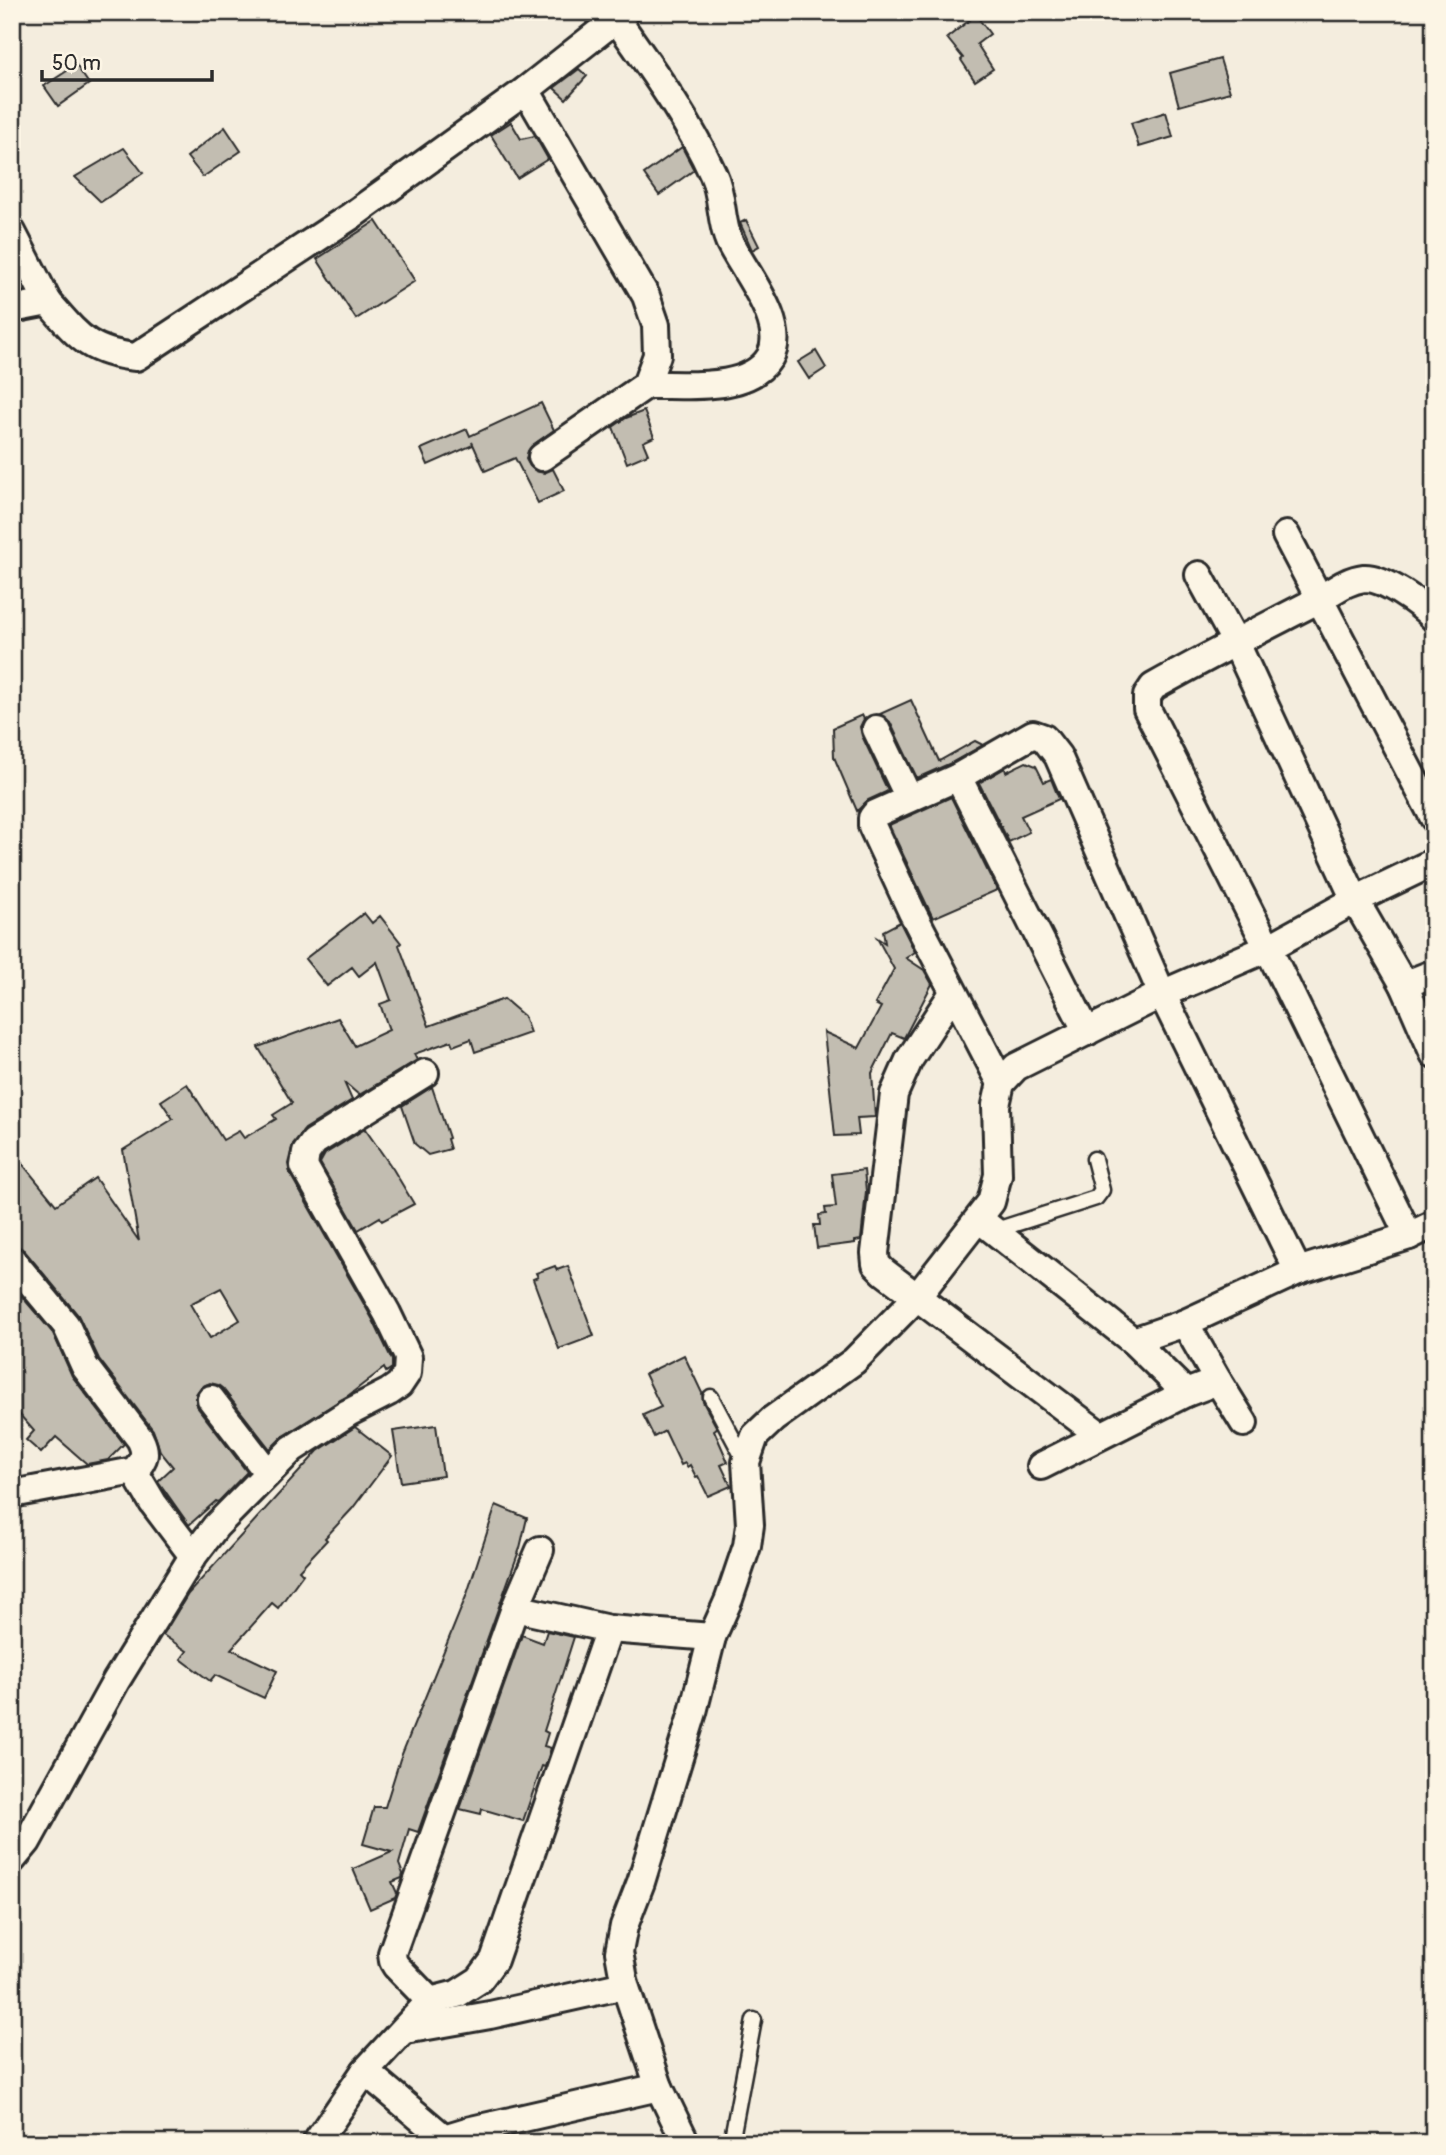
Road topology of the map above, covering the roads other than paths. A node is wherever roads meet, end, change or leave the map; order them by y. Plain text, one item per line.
1 (621, 16) edge
2 (526, 90) junction
3 (12, 232) edge
4 (48, 302) junction
5 (12, 310) edge
6 (646, 385) junction
7 (542, 457) dead end
8 (1286, 535) dead end
9 (1199, 575) dead end
10 (1320, 599) junction
11 (1434, 618) edge
12 (1236, 641) junction
13 (876, 729) dead end
14 (958, 777) junction
15 (909, 798) junction
16 (1434, 818) edge
17 (1434, 862) edge
18 (1355, 900) junction
19 (1268, 947) junction
20 (1434, 973) edge
21 (1404, 985) junction
22 (953, 993) junction
23 (1162, 994) junction
24 (1087, 1032) junction
25 (1434, 1054) edge
26 (425, 1073) dead end
27 (1000, 1083) junction
28 (1094, 1159) dead end
29 (1434, 1224) edge
30 (986, 1225) junction
31 (1409, 1236) junction
32 (12, 1261) edge
33 (1298, 1271) junction
34 (917, 1297) junction
35 (1185, 1323) junction
36 (1133, 1341) junction
37 (1218, 1381) junction
38 (1186, 1393) junction
39 (711, 1397) dead end
40 (211, 1399) dead end
41 (1244, 1423) dead end
42 (1100, 1435) junction
43 (746, 1462) junction
44 (1041, 1466) dead end
45 (134, 1471) junction
46 (268, 1473) junction
47 (12, 1494) edge
48 (540, 1550) dead end
49 (192, 1556) junction
50 (515, 1608) junction
51 (609, 1629) junction
52 (712, 1637) junction
53 (12, 1860) edge
54 (625, 1984) junction
55 (430, 2001) junction
56 (754, 2020) dead end
57 (405, 2030) junction
58 (365, 2071) junction
59 (659, 2087) junction
60 (442, 2140) edge
61 (316, 2143) edge
62 (686, 2143) edge
63 (732, 2143) edge

1 - 2 street
1 - 6 street
2 - 4 street
2 - 6 street
3 - 4 street
4 - 5 street
6 - 7 street
8 - 10 street
9 - 12 street
10 - 11 street
10 - 12 street
10 - 16 street
12 - 18 street
12 - 19 street
13 - 15 street
14 - 15 street
14 - 23 street
14 - 24 street
15 - 22 street
17 - 18 street
18 - 19 street
18 - 21 street
19 - 23 street
19 - 31 street
20 - 21 street
21 - 25 street
22 - 27 street
22 - 34 street
23 - 24 street
23 - 33 street
24 - 27 street
26 - 46 street
27 - 30 street
28 - 30 lane
29 - 31 street
30 - 34 street
30 - 36 street
31 - 33 street
32 - 45 street
33 - 35 street
34 - 42 street
34 - 43 street
35 - 36 street
35 - 37 street
36 - 38 street
37 - 38 street
37 - 41 street
38 - 42 street
39 - 43 lane
40 - 46 street
42 - 44 street
43 - 52 street
45 - 47 street
45 - 49 street
46 - 49 street
48 - 50 street
49 - 53 street
50 - 51 street
50 - 55 street
51 - 52 street
51 - 55 street
52 - 54 street
54 - 57 street
54 - 59 street
55 - 57 street
56 - 63 lane
57 - 58 street
58 - 60 street
58 - 61 street
59 - 60 street
59 - 62 street

